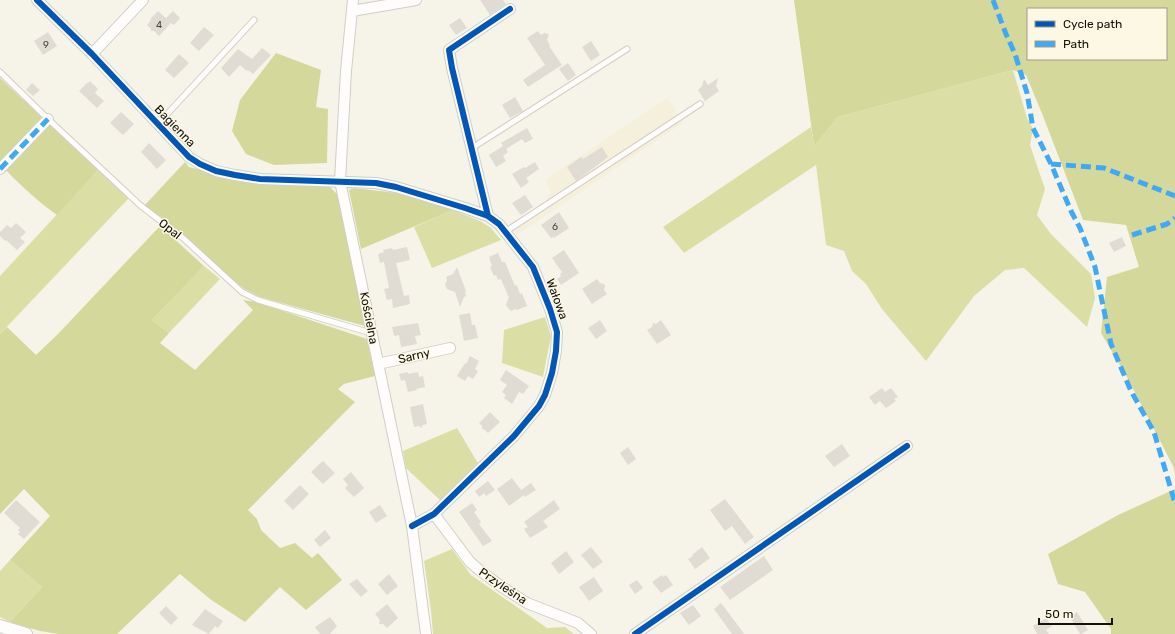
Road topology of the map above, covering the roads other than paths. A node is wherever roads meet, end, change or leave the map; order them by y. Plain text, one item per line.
1 (37, 0) edge
2 (142, 0) edge
3 (353, 0) edge
4 (416, 0) edge
5 (510, 9) dead end
6 (352, 11) junction
7 (254, 20) dead end
8 (627, 49) dead end
9 (92, 54) junction
10 (0, 72) edge
11 (700, 104) dead end
12 (48, 119) junction
13 (158, 124) junction
14 (472, 148) junction
15 (0, 169) edge
16 (340, 181) junction
17 (488, 216) junction
18 (505, 232) junction
19 (371, 333) junction
20 (450, 348) dead end
21 (378, 364) junction
22 (907, 446) dead end
23 (434, 514) junction
24 (412, 526) junction
25 (0, 626) edge
26 (26, 634) edge
27 (426, 634) edge
28 (591, 634) edge
29 (635, 634) edge

1 - 9 street, Bagienna
2 - 9 street
3 - 6 street, Kościelna
4 - 6 street
5 - 14 street
6 - 16 street, Kościelna
7 - 13 lane
8 - 14 lane
9 - 13 street, Bagienna
10 - 12 lane, Opal
11 - 18 lane
12 - 15 street
12 - 19 lane, Opal
13 - 16 street, Bagienna
14 - 17 street
16 - 17 street, Wałowa
16 - 19 street, Kościelna
17 - 18 street, Wałowa
18 - 23 street, Wałowa
19 - 21 street, Kościelna
20 - 21 street, Sarny
21 - 24 street, Kościelna
22 - 29 street
23 - 24 street, Wałowa
23 - 28 street, Przyleśna
24 - 27 street, Kościelna
25 - 26 street

